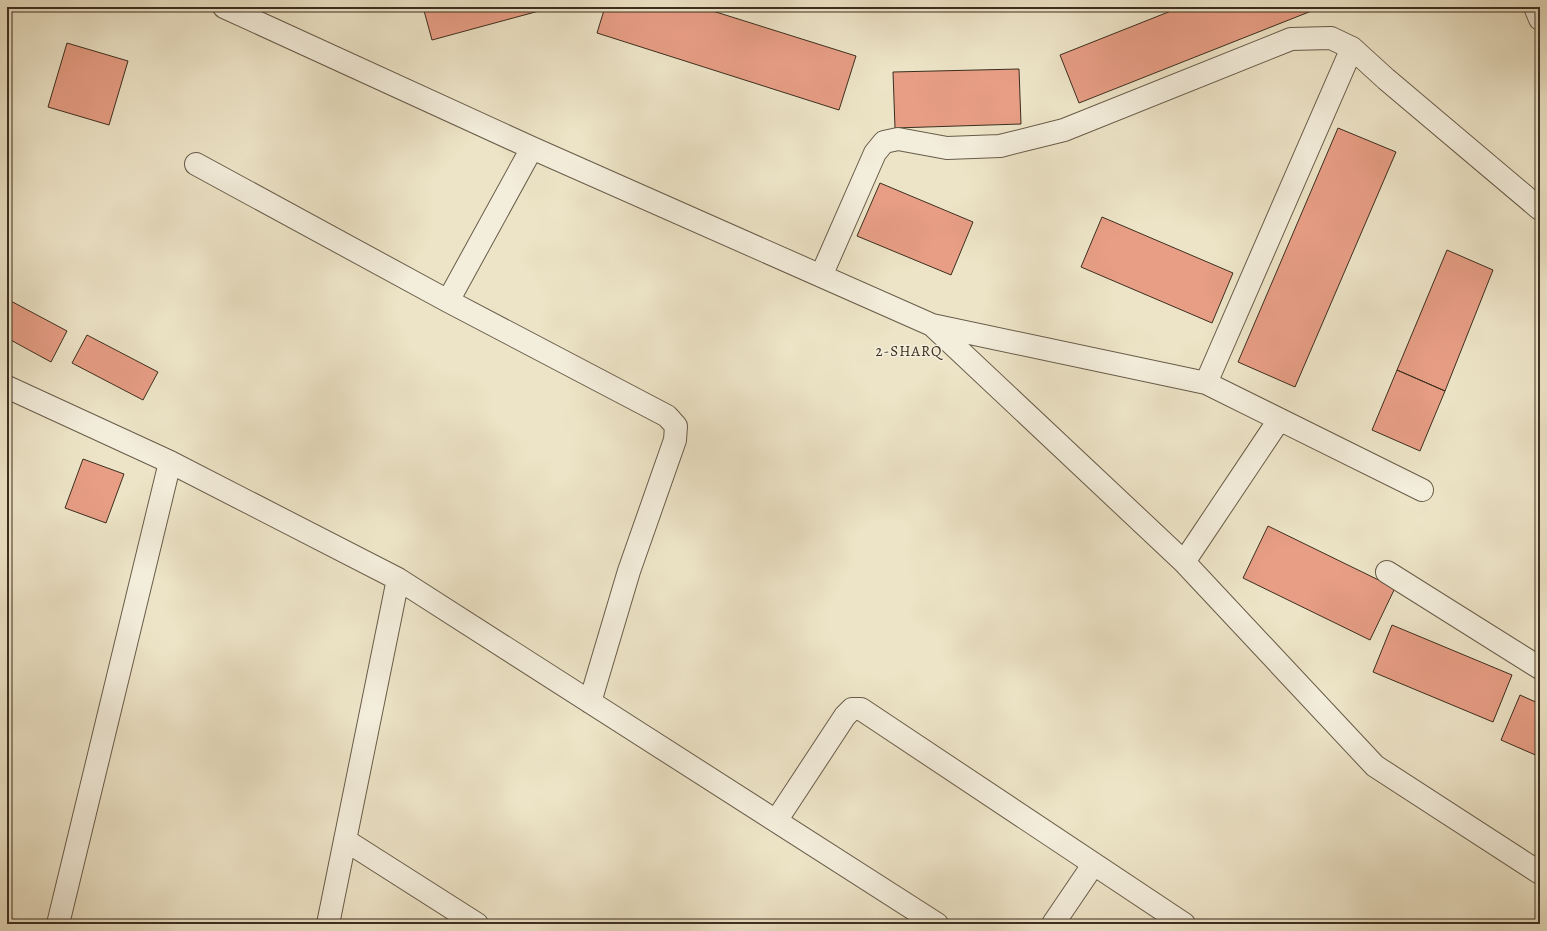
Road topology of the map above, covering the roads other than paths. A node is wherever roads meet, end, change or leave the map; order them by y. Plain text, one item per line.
1 (224, 7) edge
2 (1535, 7) edge
3 (1540, 19) edge
4 (1352, 48) junction
5 (532, 148) junction
6 (196, 164) dead end
7 (1540, 209) edge
8 (821, 276) junction
9 (448, 301) junction
10 (932, 326) junction
11 (1206, 383) junction
12 (7, 387) edge
13 (1279, 420) junction
14 (170, 462) junction
15 (1422, 490) dead end
16 (1184, 562) junction
17 (1387, 572) dead end
18 (398, 579) junction
19 (1540, 668) edge
20 (590, 702) junction
21 (776, 821) junction
22 (345, 840) junction
23 (1093, 865) junction
24 (1540, 873) edge
25 (58, 924) edge
26 (328, 924) edge
27 (477, 924) edge
28 (937, 924) edge
29 (1053, 924) edge
30 (1184, 924) edge

1 - 5 street
2 - 3 street
4 - 7 street
4 - 8 street
4 - 11 street
5 - 8 street
5 - 9 street
6 - 9 street
8 - 10 street
9 - 20 street
10 - 11 street
10 - 16 street
11 - 13 street
12 - 14 street
13 - 15 street
13 - 16 street
14 - 18 street
14 - 25 street
16 - 24 street
17 - 19 street
18 - 20 street
18 - 22 street
20 - 21 street
21 - 23 street
21 - 28 street
22 - 26 street
22 - 27 street
23 - 29 street
23 - 30 street

